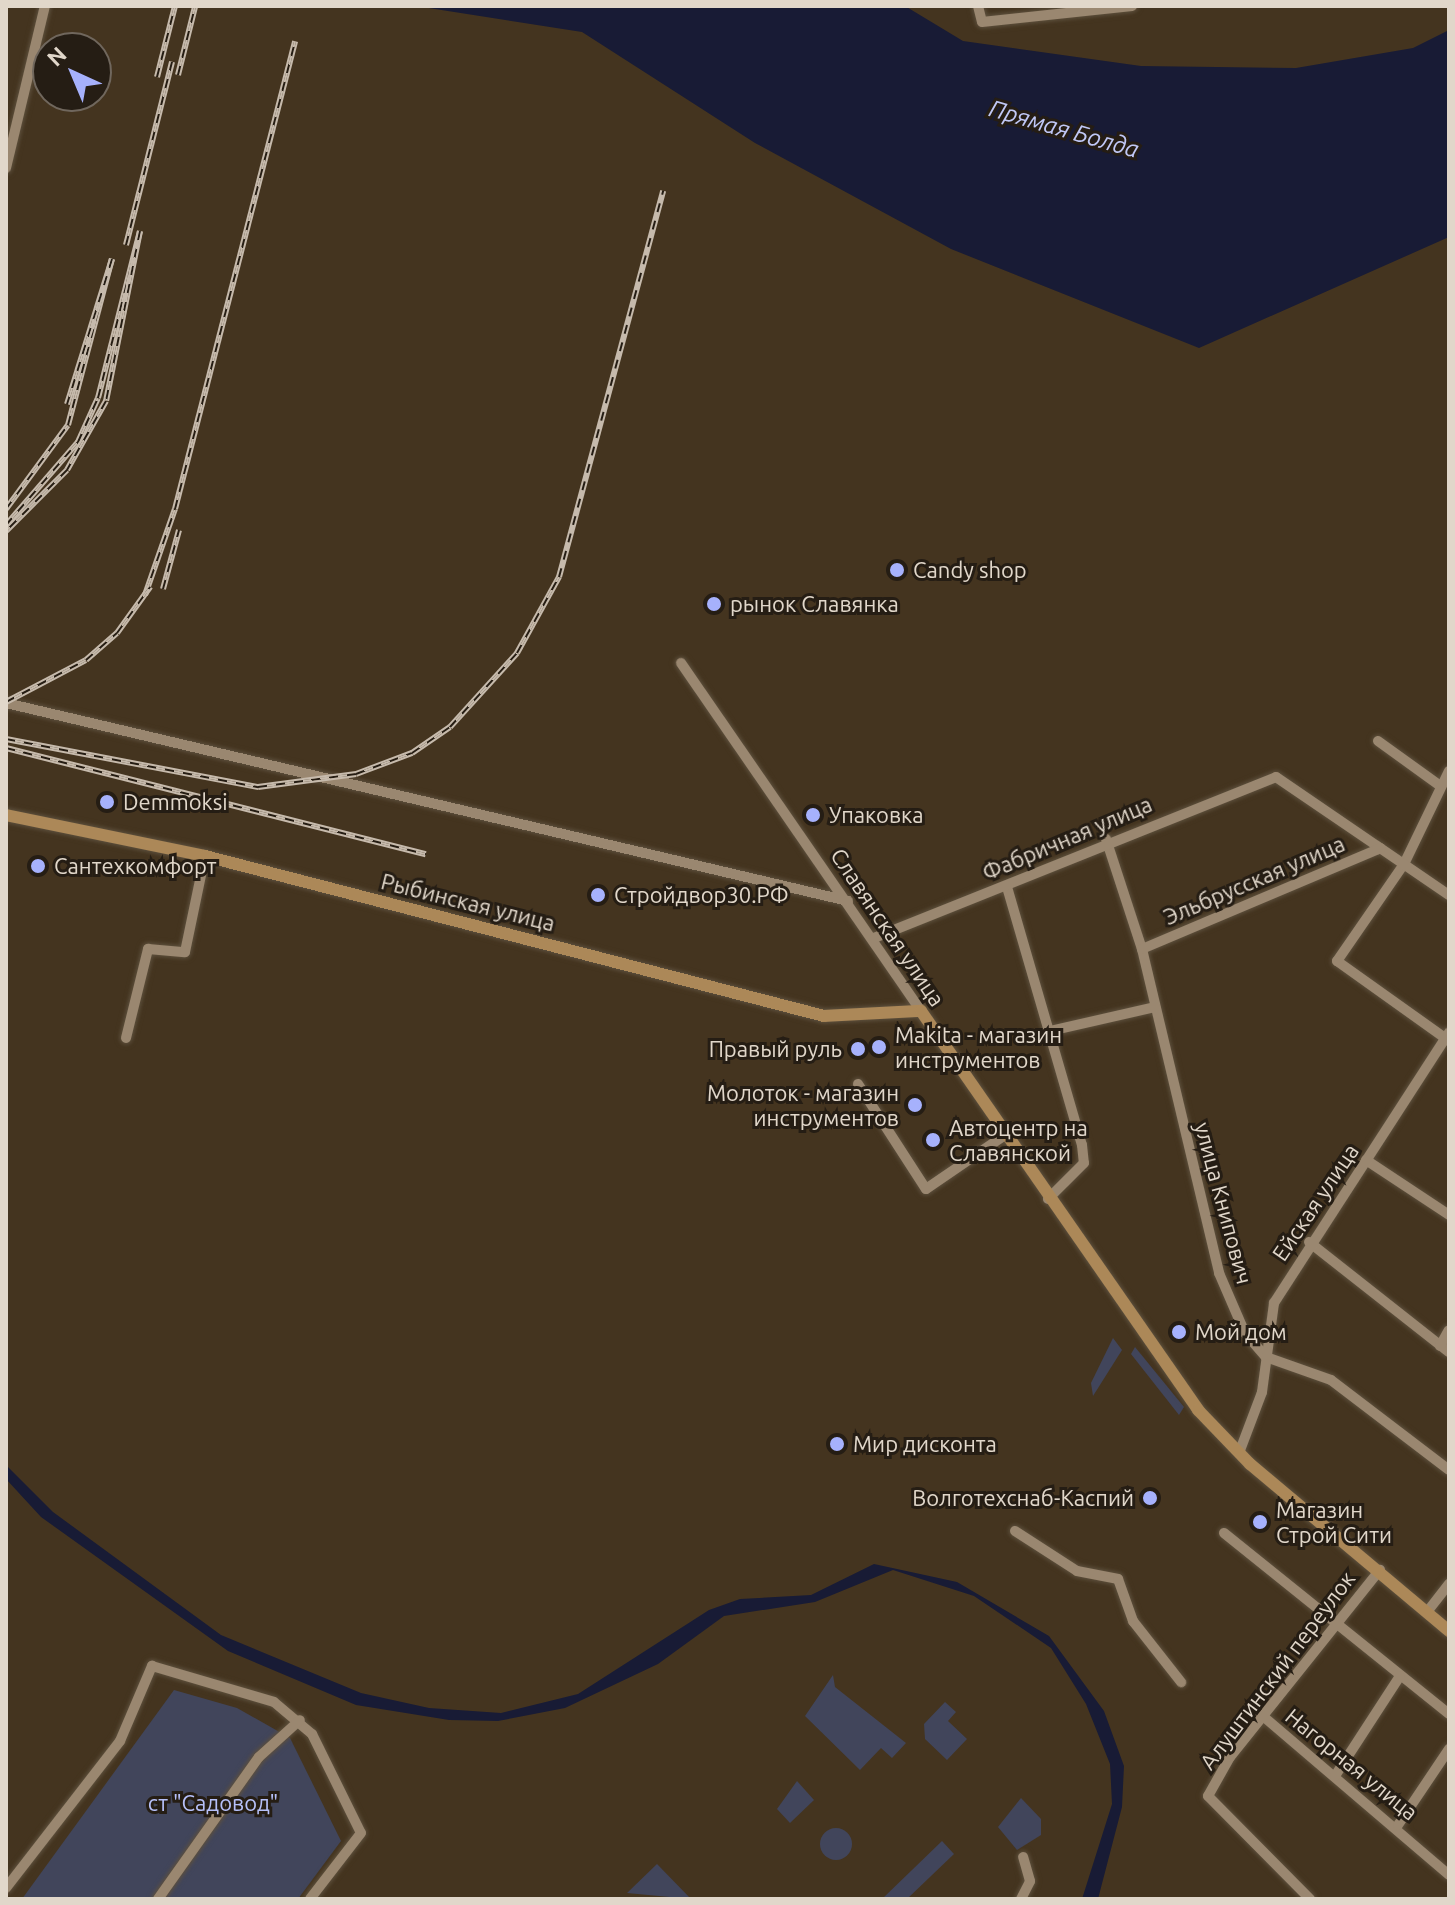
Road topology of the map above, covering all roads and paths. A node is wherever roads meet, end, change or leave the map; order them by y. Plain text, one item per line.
1 (45, 6) edge
2 (978, 6) edge
3 (1132, 6) edge
4 (6, 168) edge
5 (681, 663) dead end
6 (6, 703) edge
7 (1378, 741) dead end
8 (1449, 771) edge
9 (1439, 785) junction
10 (6, 815) edge
11 (1106, 839) junction
12 (1381, 848) junction
13 (205, 856) junction
14 (1404, 864) junction
15 (1007, 887) junction
16 (1449, 895) edge
17 (848, 901) junction
18 (874, 938) junction
19 (1142, 949) junction
20 (1155, 1007) junction
21 (921, 1011) junction
22 (1050, 1031) junction
23 (126, 1038) dead end
24 (1448, 1038) edge
25 (858, 1084) dead end
26 (1005, 1135) junction
27 (1366, 1160) junction
28 (1048, 1199) junction
29 (1449, 1215) edge
30 (1309, 1242) junction
31 (1449, 1330) edge
32 (1445, 1349) edge
33 (1266, 1357) junction
34 (1239, 1453) junction
35 (1449, 1470) edge
36 (1015, 1531) dead end
37 (1224, 1533) dead end
38 (1380, 1570) junction
39 (1449, 1584) edge
40 (1427, 1612) junction
41 (1338, 1622) junction
42 (1449, 1631) edge
43 (1400, 1676) junction
44 (1181, 1682) dead end
45 (1449, 1714) edge
46 (1264, 1717) junction
47 (300, 1720) junction
48 (1449, 1749) edge
49 (1335, 1776) junction
50 (1398, 1825) junction
51 (1023, 1857) dead end
52 (1449, 1875) edge
53 (6, 1888) edge
54 (158, 1899) edge
55 (310, 1899) edge
56 (1021, 1899) edge
57 (1310, 1899) edge

1 - 4 street
2 - 3 street
5 - 17 street, Славянская улица
6 - 17 street
7 - 9 street
8 - 9 street
9 - 14 street
10 - 13 main road, Рыбинская улица
11 - 12 street, Фабричная улица
11 - 15 street, Фабричная улица
11 - 19 street, улица Книпович
12 - 14 street
12 - 19 street, Эльбрусская улица
13 - 21 main road, Рыбинская улица
13 - 23 street
14 - 16 street
14 - 24 street
15 - 18 street, Фабричная улица
15 - 22 street
17 - 18 street, Славянская улица
18 - 21 street, Славянская улица
19 - 20 street, улица Книпович
20 - 22 street
20 - 33 street, улица Книпович
21 - 26 main road, Славянская улица
22 - 28 street
24 - 27 street, Ейская улица
25 - 26 street
26 - 28 main road, Славянская улица
27 - 29 street
27 - 30 street, Ейская улица
28 - 34 main road, Славянская улица
30 - 32 street
30 - 33 street, Ейская улица
31 - 32 street
33 - 34 street, Ейская улица
33 - 35 street
34 - 38 main road, Славянская улица
36 - 44 street
37 - 41 street
38 - 40 main road, Славянская улица
38 - 41 street, Алуштинский переулок
39 - 40 street
40 - 42 main road, Славянская улица
41 - 43 street
41 - 46 street, Алуштинский переулок
43 - 45 street
43 - 49 street
46 - 49 street, Нагорная улица
46 - 57 street, Алуштинский переулок
47 - 53 street
47 - 54 street
47 - 55 street
48 - 50 street
49 - 50 street, Нагорная улица
50 - 52 street, Нагорная улица
51 - 56 street

